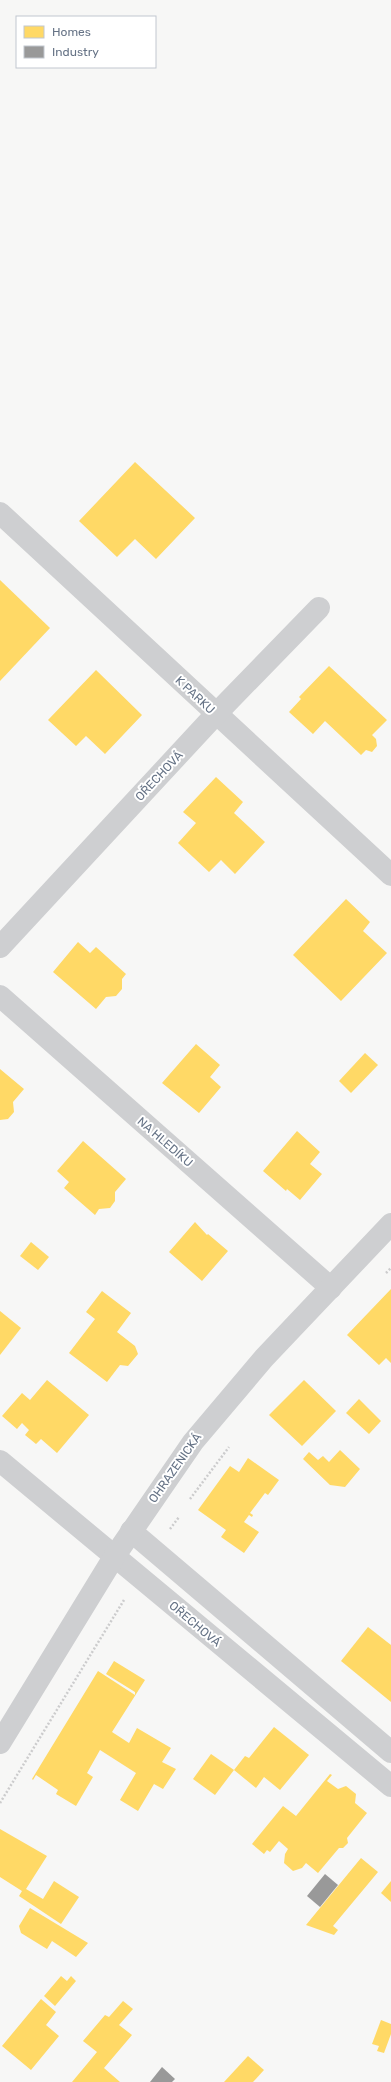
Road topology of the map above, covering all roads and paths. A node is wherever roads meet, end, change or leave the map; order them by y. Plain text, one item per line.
1 (0, 513) edge
2 (319, 608) dead end
3 (216, 714) junction
4 (391, 875) edge
5 (0, 947) edge
6 (0, 996) edge
7 (391, 1224) edge
8 (391, 1268) edge
9 (381, 1279) dead end
10 (331, 1288) junction
11 (230, 1444) dead end
12 (0, 1461) edge
13 (189, 1501) dead end
14 (180, 1514) dead end
15 (131, 1531) junction
16 (156, 1551) junction
17 (114, 1557) junction
18 (139, 1577) junction
19 (0, 1743) edge
20 (391, 1752) edge
21 (391, 1786) edge
22 (0, 1803) edge

1 - 3 street, K PARKU
2 - 3 street, OŘECHOVÁ
3 - 4 street, K PARKU
3 - 5 street, OŘECHOVÁ
6 - 10 street, NA HLEDÍKU
7 - 10 street, OHRAZENICKÁ
8 - 9 path
10 - 15 street, OHRAZENICKÁ
11 - 13 path
12 - 17 street, OŘECHOVÁ
14 - 16 path
15 - 16 street
15 - 17 street, OHRAZENICKÁ
16 - 20 street
17 - 18 street, OŘECHOVÁ
17 - 19 street, OHRAZENICKÁ
18 - 21 street, OŘECHOVÁ
18 - 22 path

